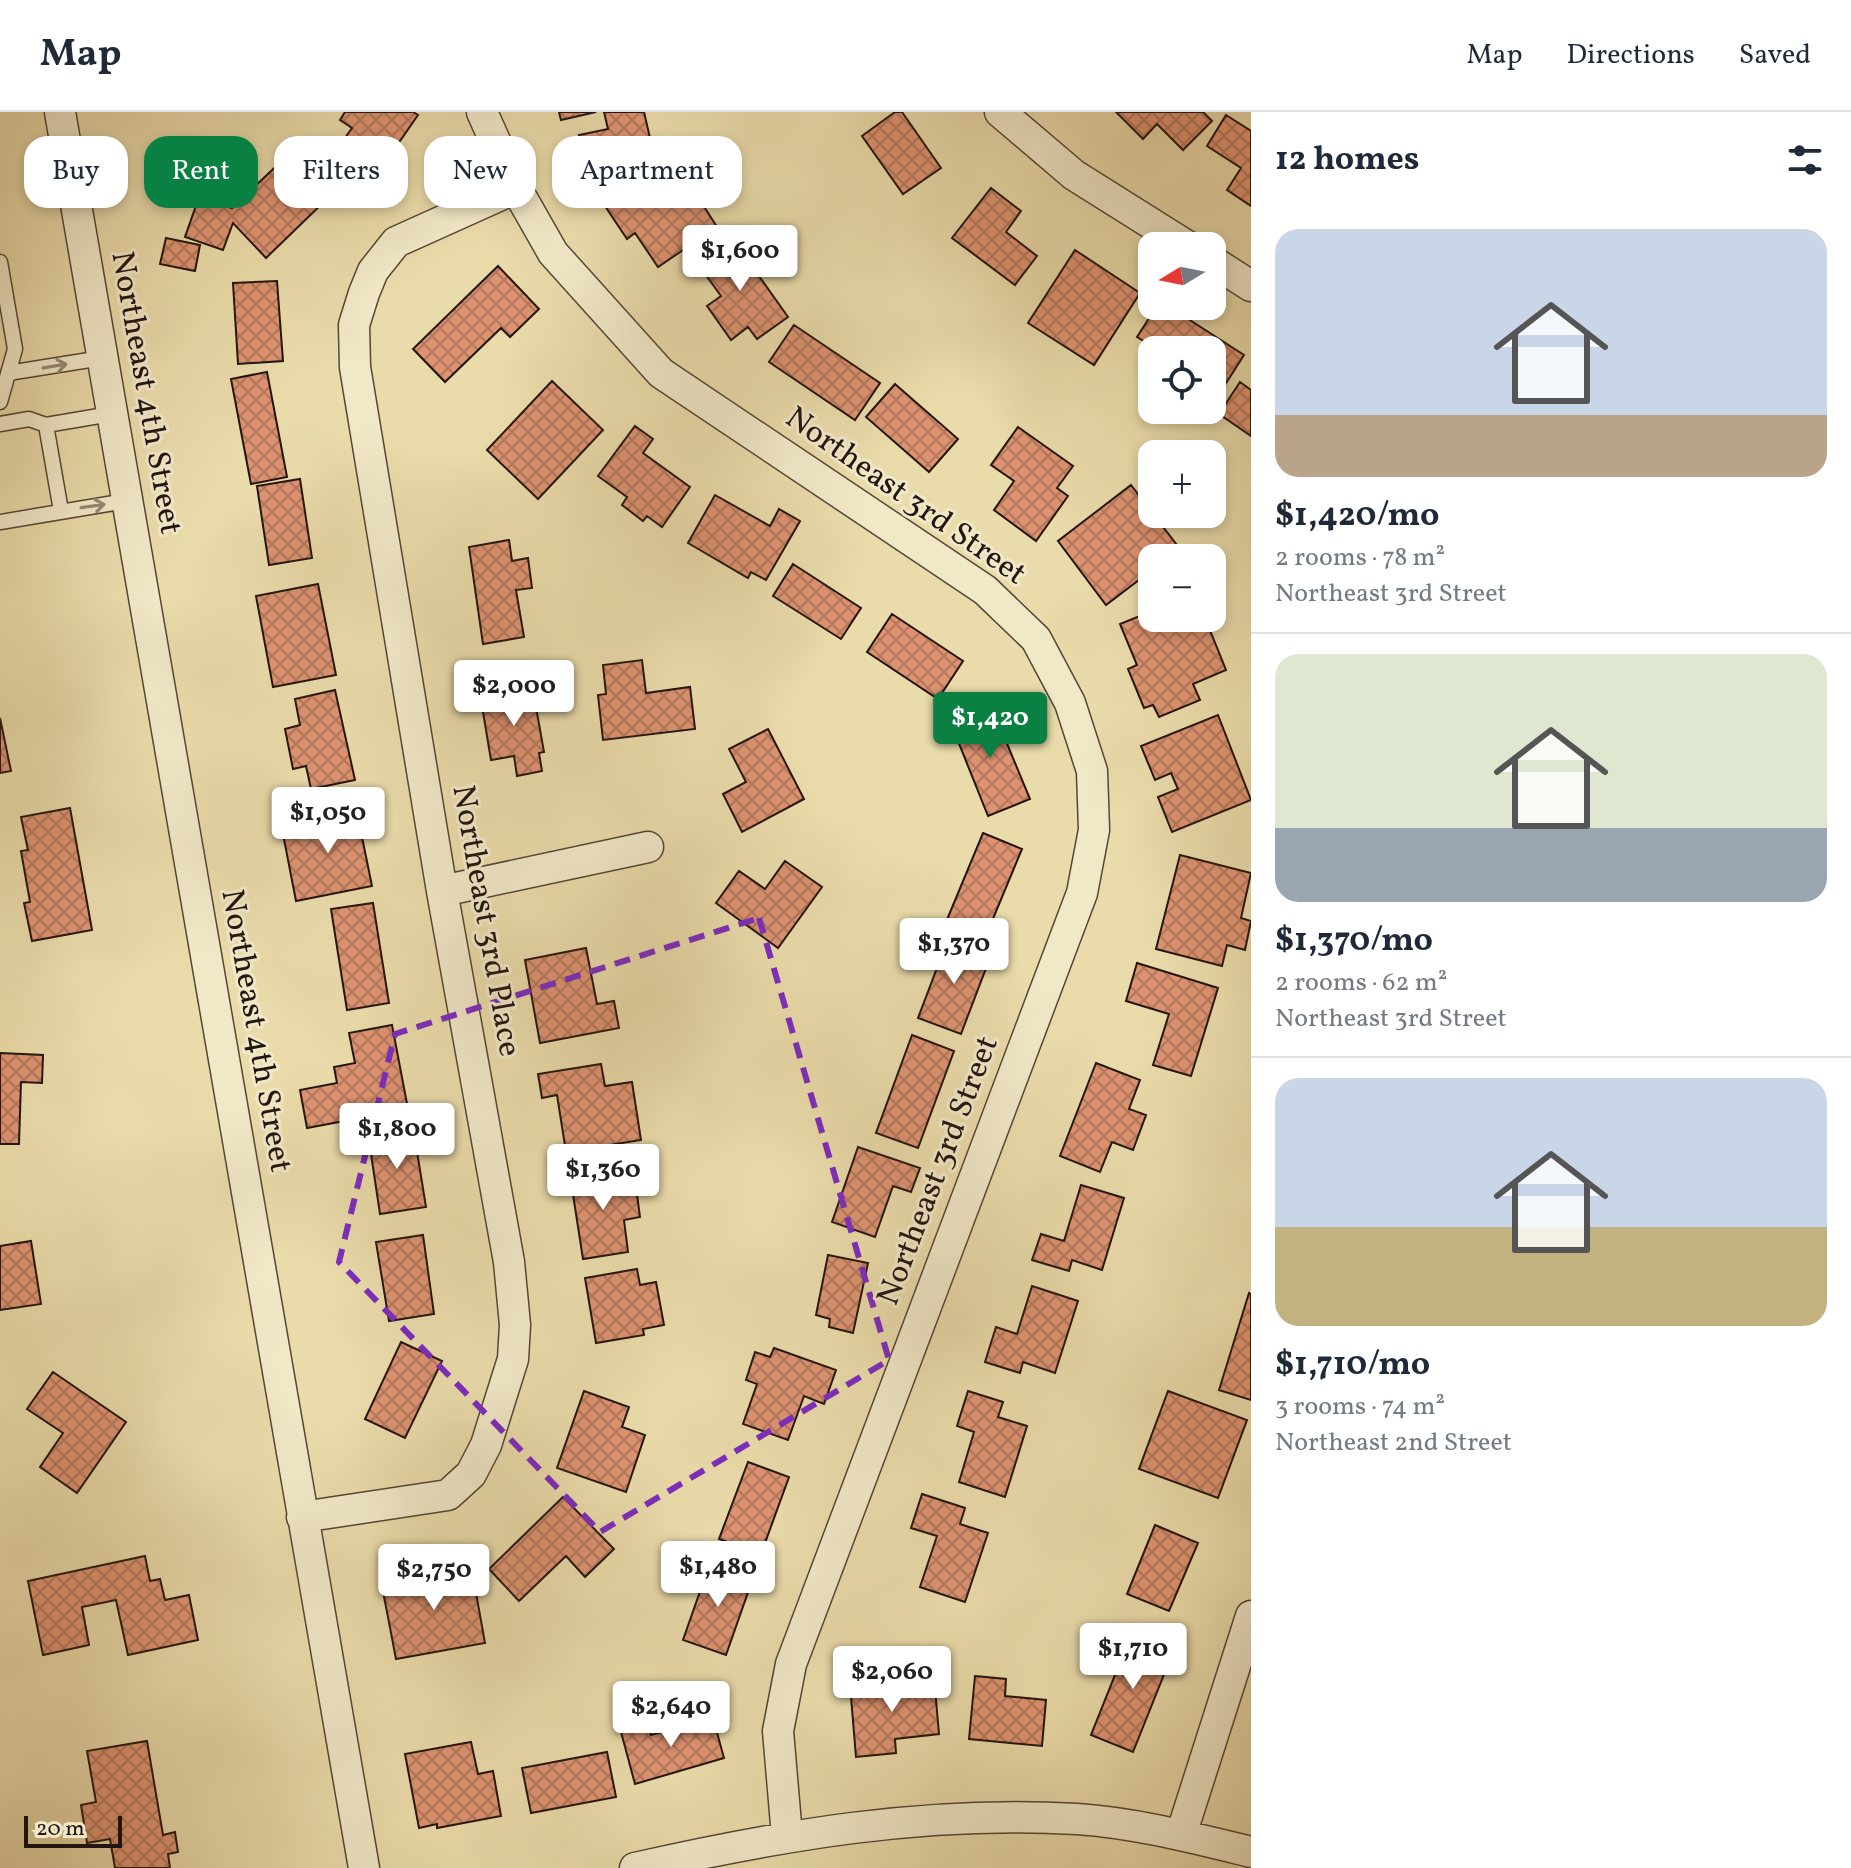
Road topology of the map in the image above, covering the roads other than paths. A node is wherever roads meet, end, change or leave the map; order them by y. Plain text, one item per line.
1 (60, 112) edge
2 (482, 112) edge
3 (1000, 112) edge
4 (493, 136) edge
5 (472, 208) edge
6 (527, 208) edge
7 (1165, 232) edge
8 (0, 262) edge
9 (1226, 270) edge
10 (1251, 286) edge
11 (102, 358) junction
12 (8, 373) junction
13 (0, 402) edge
14 (111, 414) junction
15 (0, 424) edge
16 (46, 425) junction
17 (126, 501) junction
18 (61, 511) junction
19 (0, 522) edge
20 (648, 847) dead end
21 (442, 891) junction
22 (302, 1517) junction
23 (1251, 1616) edge
24 (1181, 1835) junction
25 (787, 1836) junction
26 (1251, 1852) edge
27 (364, 1868) edge
28 (635, 1868) edge

1 - 11 street, Northeast 4th Street
2 - 4 street, Northeast 3rd Street
3 - 7 street
5 - 21 street, Northeast 3rd Place
6 - 25 street, Northeast 3rd Street
8 - 12 lane
9 - 10 street
12 -> 11 lane
11 - 14 street, Northeast 4th Street
12 - 13 lane
14 - 16 lane
14 - 17 street, Northeast 4th Street
15 - 16 lane
16 - 18 lane
18 -> 17 lane
17 - 22 street, Northeast 4th Street
18 - 19 lane
20 - 21 street
21 - 22 street, Northeast 3rd Place
22 - 27 street, Northeast 4th Street
23 - 24 street
24 - 25 street
24 - 26 street
25 - 28 street

